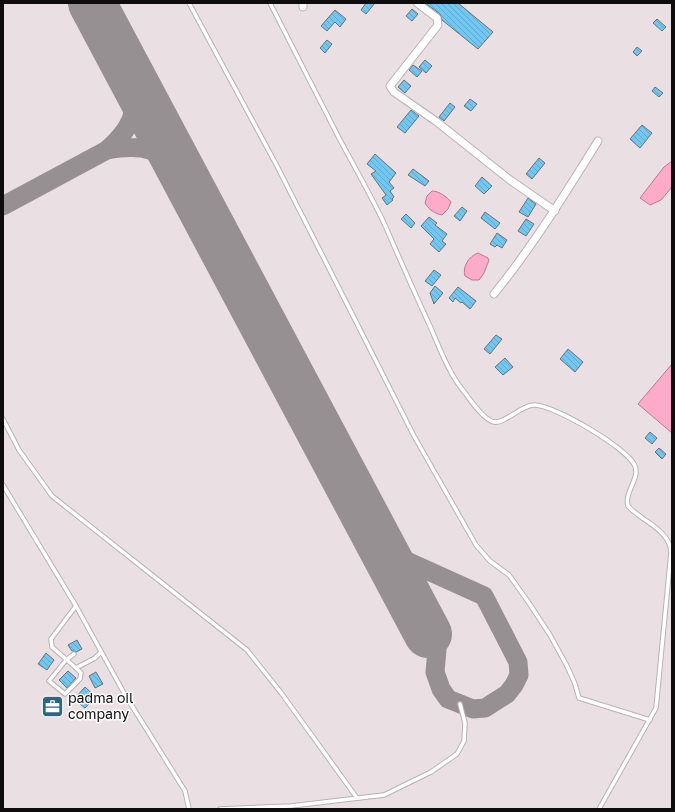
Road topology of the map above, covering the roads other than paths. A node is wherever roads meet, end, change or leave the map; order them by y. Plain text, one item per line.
1 (189, 3) edge
2 (270, 3) edge
3 (417, 3) edge
4 (598, 141) dead end
5 (555, 211) junction
6 (494, 294) dead end
7 (3, 419) edge
8 (3, 485) edge
9 (76, 606) junction
10 (101, 652) junction
11 (74, 654) dead end
12 (66, 660) junction
13 (76, 668) junction
14 (460, 704) dead end
15 (650, 720) junction
16 (357, 798) junction
17 (292, 807) edge
18 (189, 809) edge
19 (220, 809) edge
20 (599, 809) edge

1 - 15 lane
2 - 15 lane
3 - 5 street
4 - 5 street
5 - 6 street
7 - 16 lane
8 - 9 lane
9 - 10 lane
9 - 12 lane
10 - 13 lane
10 - 18 lane
11 - 12 lane
12 - 13 lane
12 - 13 lane
14 - 16 lane
15 - 20 lane
16 - 17 lane
17 - 19 lane

